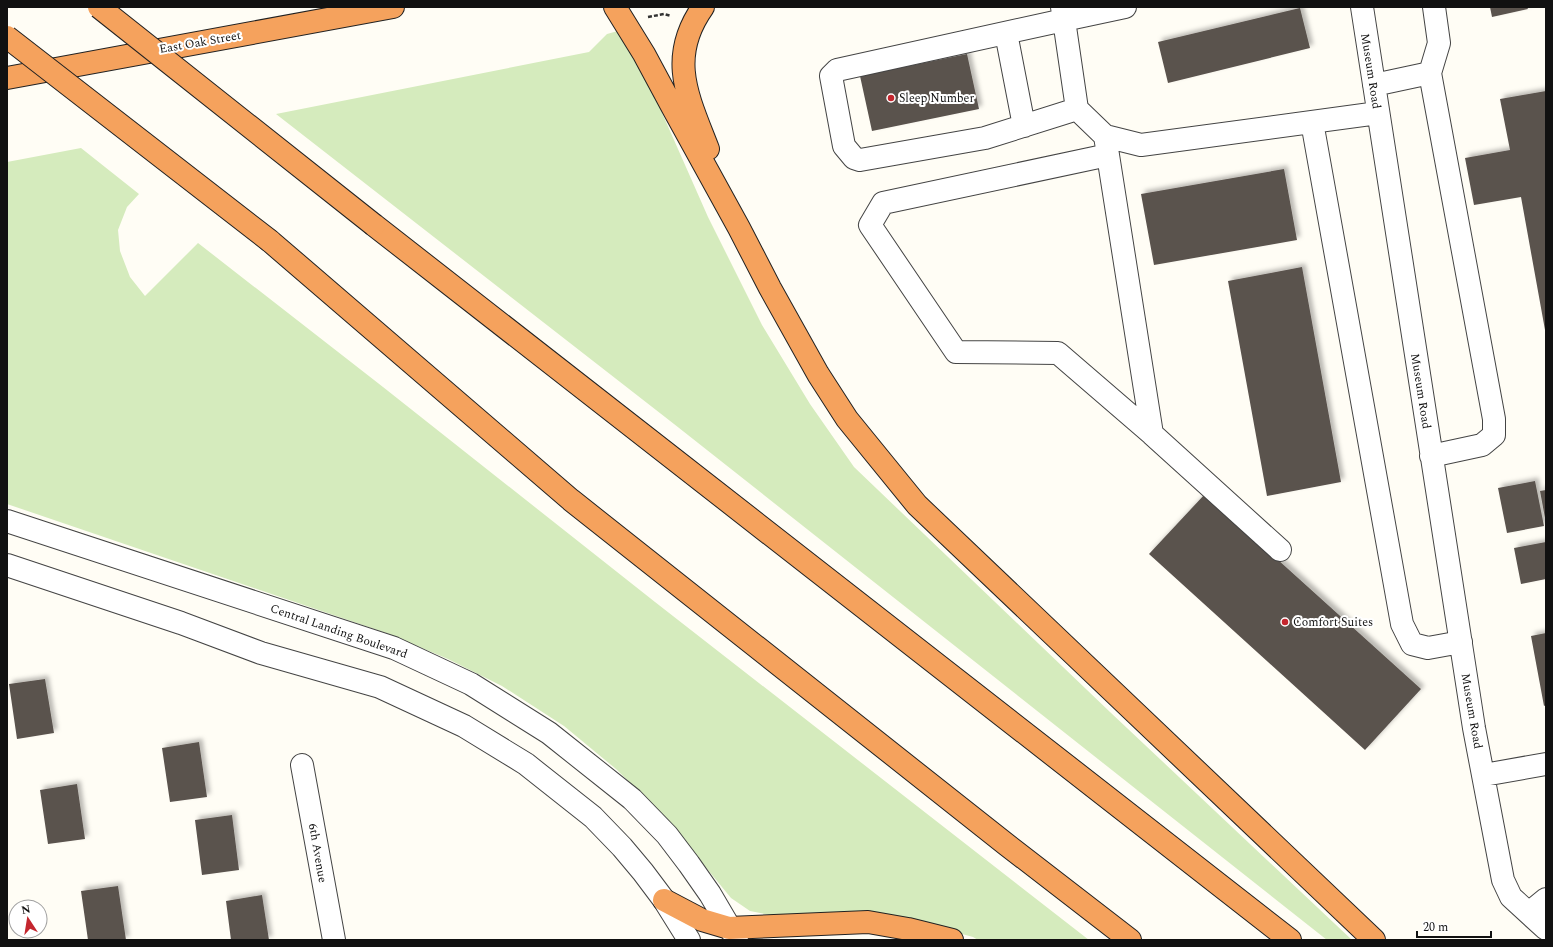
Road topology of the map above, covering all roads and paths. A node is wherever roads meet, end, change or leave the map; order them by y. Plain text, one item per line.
1 (99, 7) edge
2 (393, 7) edge
3 (615, 7) edge
4 (703, 7) edge
5 (1126, 7) edge
6 (1362, 7) edge
7 (1434, 7) edge
8 (1063, 13) edge
9 (671, 16) dead end
10 (642, 18) dead end
11 (1006, 33) junction
12 (7, 37) edge
13 (1430, 73) junction
14 (7, 78) edge
15 (1374, 85) junction
16 (1078, 109) junction
17 (1378, 113) junction
18 (1312, 122) junction
19 (1024, 126) junction
20 (1107, 145) junction
21 (739, 228) junction
22 (1152, 434) junction
23 (1432, 456) junction
24 (7, 521) edge
25 (1280, 550) dead end
26 (7, 565) edge
27 (1461, 642) junction
28 (1546, 764) edge
29 (302, 765) dead end
30 (1484, 775) junction
31 (1546, 899) edge
32 (664, 900) junction
33 (1529, 913) junction
34 (1546, 929) edge
35 (733, 934) edge
36 (334, 940) edge
37 (689, 940) edge
38 (937, 940) edge
39 (952, 940) edge
40 (1130, 940) edge
41 (1290, 940) edge
42 (1374, 940) edge

1 - 41 highway, bridge
2 - 14 highway, East Oak Street
3 - 21 highway
4 - 21 highway
5 - 8 street
6 - 15 street, Museum Road
7 - 13 street
8 - 11 street
8 - 16 street
9 - 10 path
11 - 19 street
11 - 19 street
12 - 40 highway, bridge
13 - 15 street
13 - 23 street
15 - 17 street, Museum Road
16 - 19 street
16 - 20 street
17 - 18 street
17 - 23 street, Museum Road
18 - 20 street
18 - 27 street
20 - 22 street
20 - 22 street
21 - 42 highway
22 - 25 street
23 - 27 street, Museum Road
24 - 35 street, Central Landing Boulevard
26 - 32 street
27 - 30 street, Museum Road
28 - 30 street
29 - 36 street, 6th Avenue
30 - 33 street, Museum Road
31 - 33 street
32 - 35 highway
32 - 37 street
33 - 34 street, Museum Road
35 - 39 highway
38 - 39 highway

